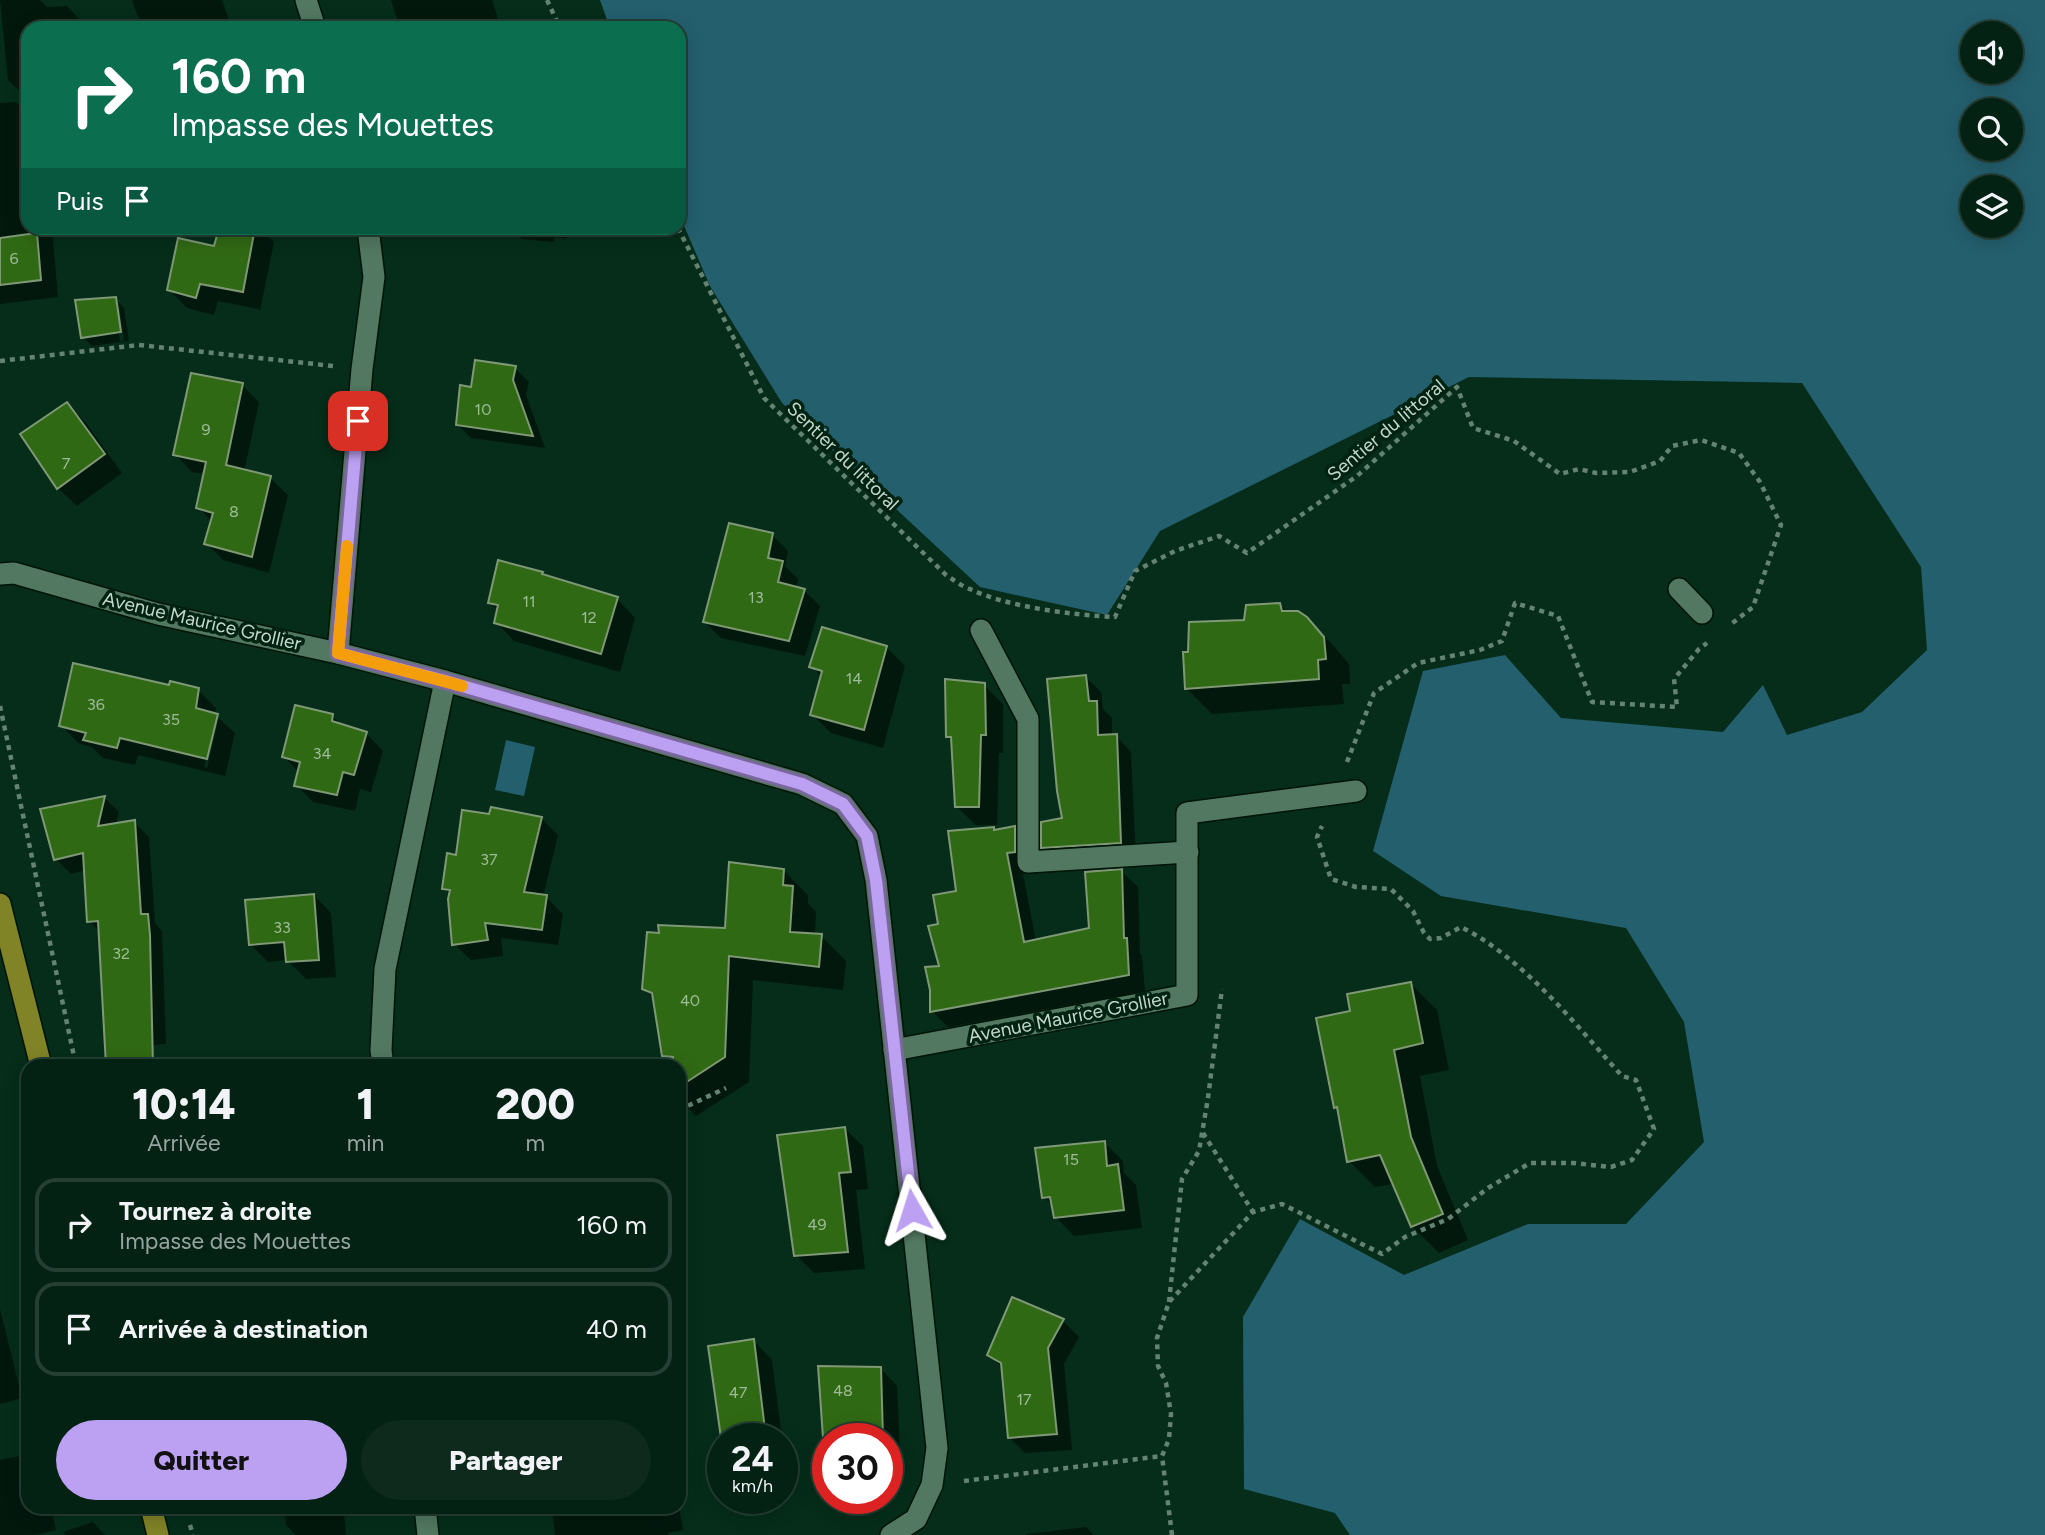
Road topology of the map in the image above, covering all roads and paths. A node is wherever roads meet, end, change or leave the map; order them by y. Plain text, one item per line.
1 (306, 0) edge
2 (547, 0) edge
3 (314, 21) edge
4 (557, 21) edge
5 (369, 235) edge
6 (682, 235) edge
7 (0, 361) edge
8 (362, 369) junction
9 (0, 574) edge
10 (1679, 589) dead end
11 (1702, 613) dead end
12 (1728, 627) dead end
13 (981, 630) dead end
14 (1709, 642) dead end
15 (338, 653) junction
16 (445, 681) junction
17 (0, 706) edge
18 (1356, 792) dead end
19 (1335, 794) junction
20 (1188, 852) junction
21 (0, 904) edge
22 (1222, 989) dead end
23 (894, 1051) junction
24 (38, 1059) edge
25 (75, 1059) edge
26 (382, 1059) edge
27 (726, 1088) dead end
28 (686, 1107) edge
29 (1202, 1132) junction
30 (1252, 1212) junction
31 (1170, 1302) junction
32 (1162, 1456) junction
33 (932, 1485) junction
34 (153, 1514) edge
35 (426, 1514) edge
36 (158, 1535) edge
37 (428, 1535) edge
38 (891, 1535) edge
39 (1172, 1535) edge

1 - 3 street
2 - 4 path
5 - 8 street
6 - 12 path, Sentier du littoral
7 - 8 path
8 - 15 street
9 - 15 street, Avenue Maurice Grollier
10 - 11 street
13 - 20 street
14 - 19 path
15 - 16 street, Avenue Maurice Grollier
16 - 23 street, Avenue Maurice Grollier
16 - 26 street
17 - 25 path
18 - 19 street
19 - 20 street, Avenue Maurice Grollier
19 - 30 path
20 - 23 street, Avenue Maurice Grollier
21 - 24 main road
22 - 29 path
23 - 33 street, Avenue Maurice Grollier
27 - 28 path
29 - 30 path
29 - 31 path
30 - 31 path
31 - 32 path
32 - 33 path
32 - 39 path
33 - 38 street, Avenue Maurice Grollier
34 - 36 main road
35 - 37 street

